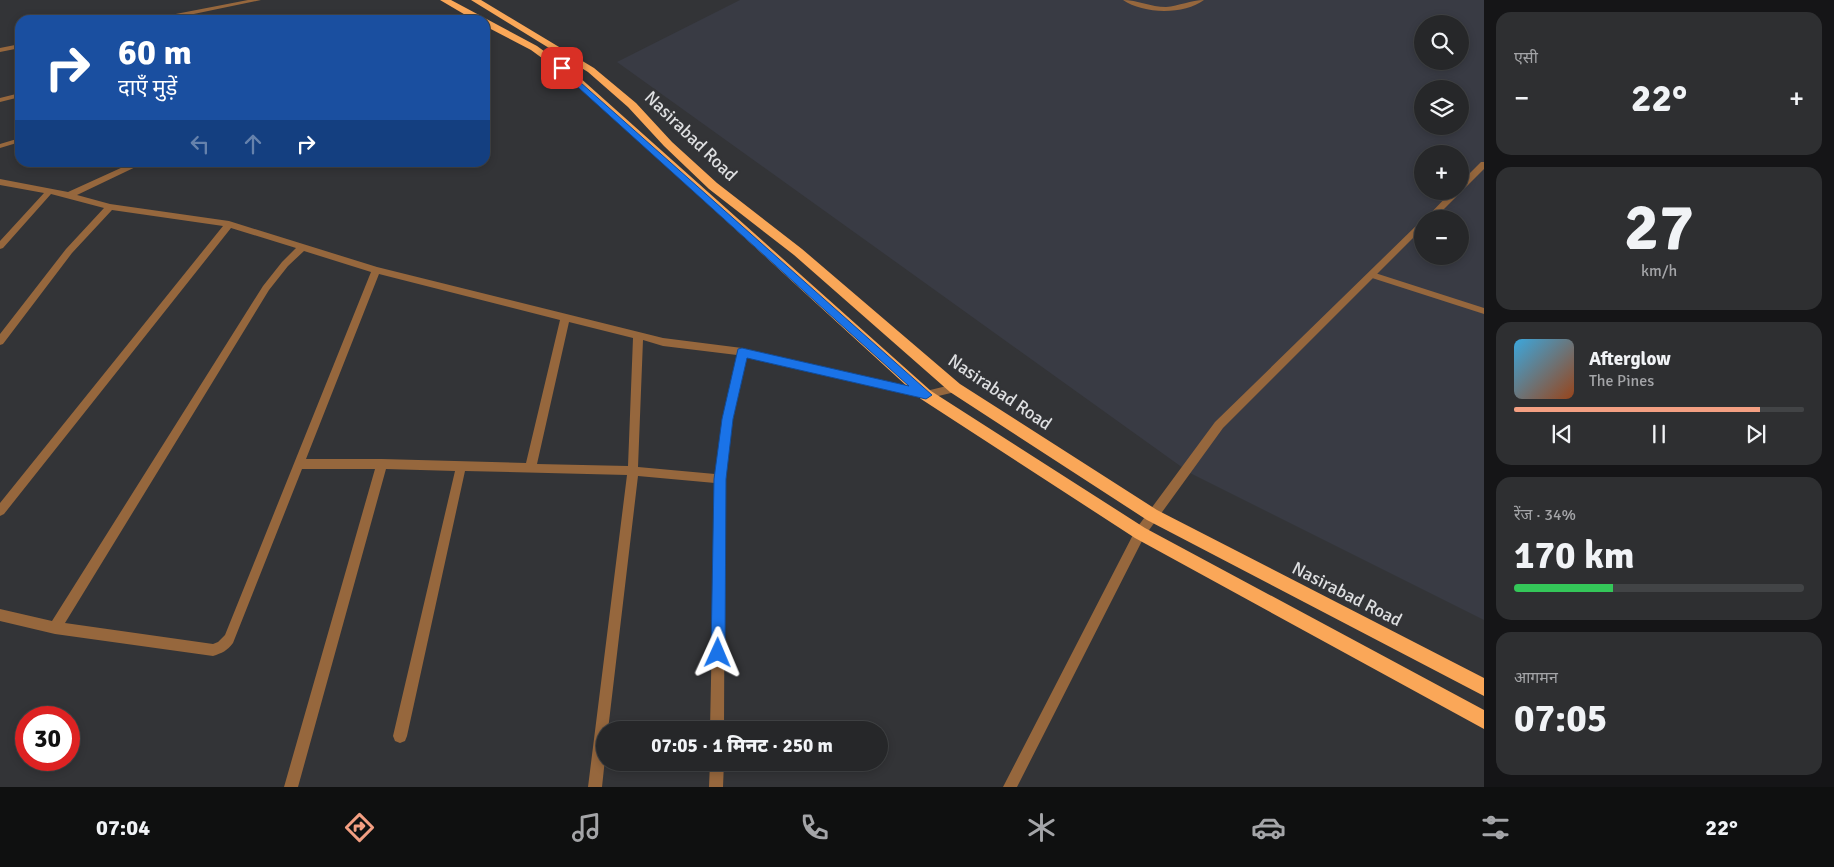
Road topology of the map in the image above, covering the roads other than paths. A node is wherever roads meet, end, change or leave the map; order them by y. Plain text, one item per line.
1 (258, 0) edge
2 (444, 0) edge
3 (475, 0) edge
4 (1126, 0) edge
5 (1201, 0) edge
6 (181, 15) edge
7 (470, 15) edge
8 (490, 26) edge
9 (15, 47) edge
10 (0, 50) edge
11 (591, 70) junction
12 (575, 78) junction
13 (15, 96) edge
14 (0, 100) edge
15 (15, 142) edge
16 (0, 146) edge
17 (1484, 164) edge
18 (131, 167) edge
19 (1469, 179) edge
20 (0, 182) edge
21 (49, 192) junction
22 (69, 196) junction
23 (1448, 200) edge
24 (110, 207) junction
25 (1438, 210) edge
26 (229, 224) junction
27 (1414, 233) edge
28 (0, 246) edge
29 (303, 247) junction
30 (376, 270) junction
31 (1372, 275) junction
32 (1484, 311) edge
33 (565, 317) junction
34 (638, 335) junction
35 (0, 341) edge
36 (742, 352) junction
37 (955, 388) junction
38 (926, 395) junction
39 (300, 464) junction
40 (382, 464) junction
41 (461, 466) junction
42 (530, 469) junction
43 (633, 471) junction
44 (720, 479) junction
45 (0, 511) edge
46 (1152, 515) junction
47 (1140, 533) junction
48 (0, 615) edge
49 (55, 628) junction
50 (1484, 687) edge
51 (1484, 720) edge
52 (717, 721) edge
53 (400, 736) dead end
54 (717, 771) edge
55 (291, 787) edge
56 (594, 787) edge
57 (716, 787) edge
58 (1010, 787) edge

1 - 6 street
2 - 7 highway, Nasirabad Road
3 - 11 highway, Nasirabad Road
4 - 5 street
8 - 12 highway, Nasirabad Road
9 - 10 street
11 - 12 highway
11 - 37 highway, Nasirabad Road
12 - 38 highway, Nasirabad Road
13 - 14 street
15 - 16 street
17 - 19 street
18 - 22 street
20 - 21 street
21 - 22 street
21 - 28 street
22 - 24 street
23 - 25 street
24 - 26 street
24 - 35 street
26 - 29 street
26 - 45 street
27 - 31 street
29 - 30 street
29 - 49 street
30 - 33 street
30 - 39 street
31 - 32 street
31 - 46 street
33 - 34 street
33 - 42 street
34 - 36 street
34 - 43 street
36 - 38 street
36 - 44 street
37 - 38 street
37 - 46 highway, Nasirabad Road
38 - 47 highway, Nasirabad Road
39 - 40 street
39 - 49 street
40 - 41 street
40 - 55 street
41 - 42 street
41 - 53 street
42 - 43 street
43 - 44 street
43 - 56 street
44 - 52 street
46 - 47 street
46 - 50 highway, Nasirabad Road
47 - 51 highway, Nasirabad Road
47 - 58 street
48 - 49 street
54 - 57 street

